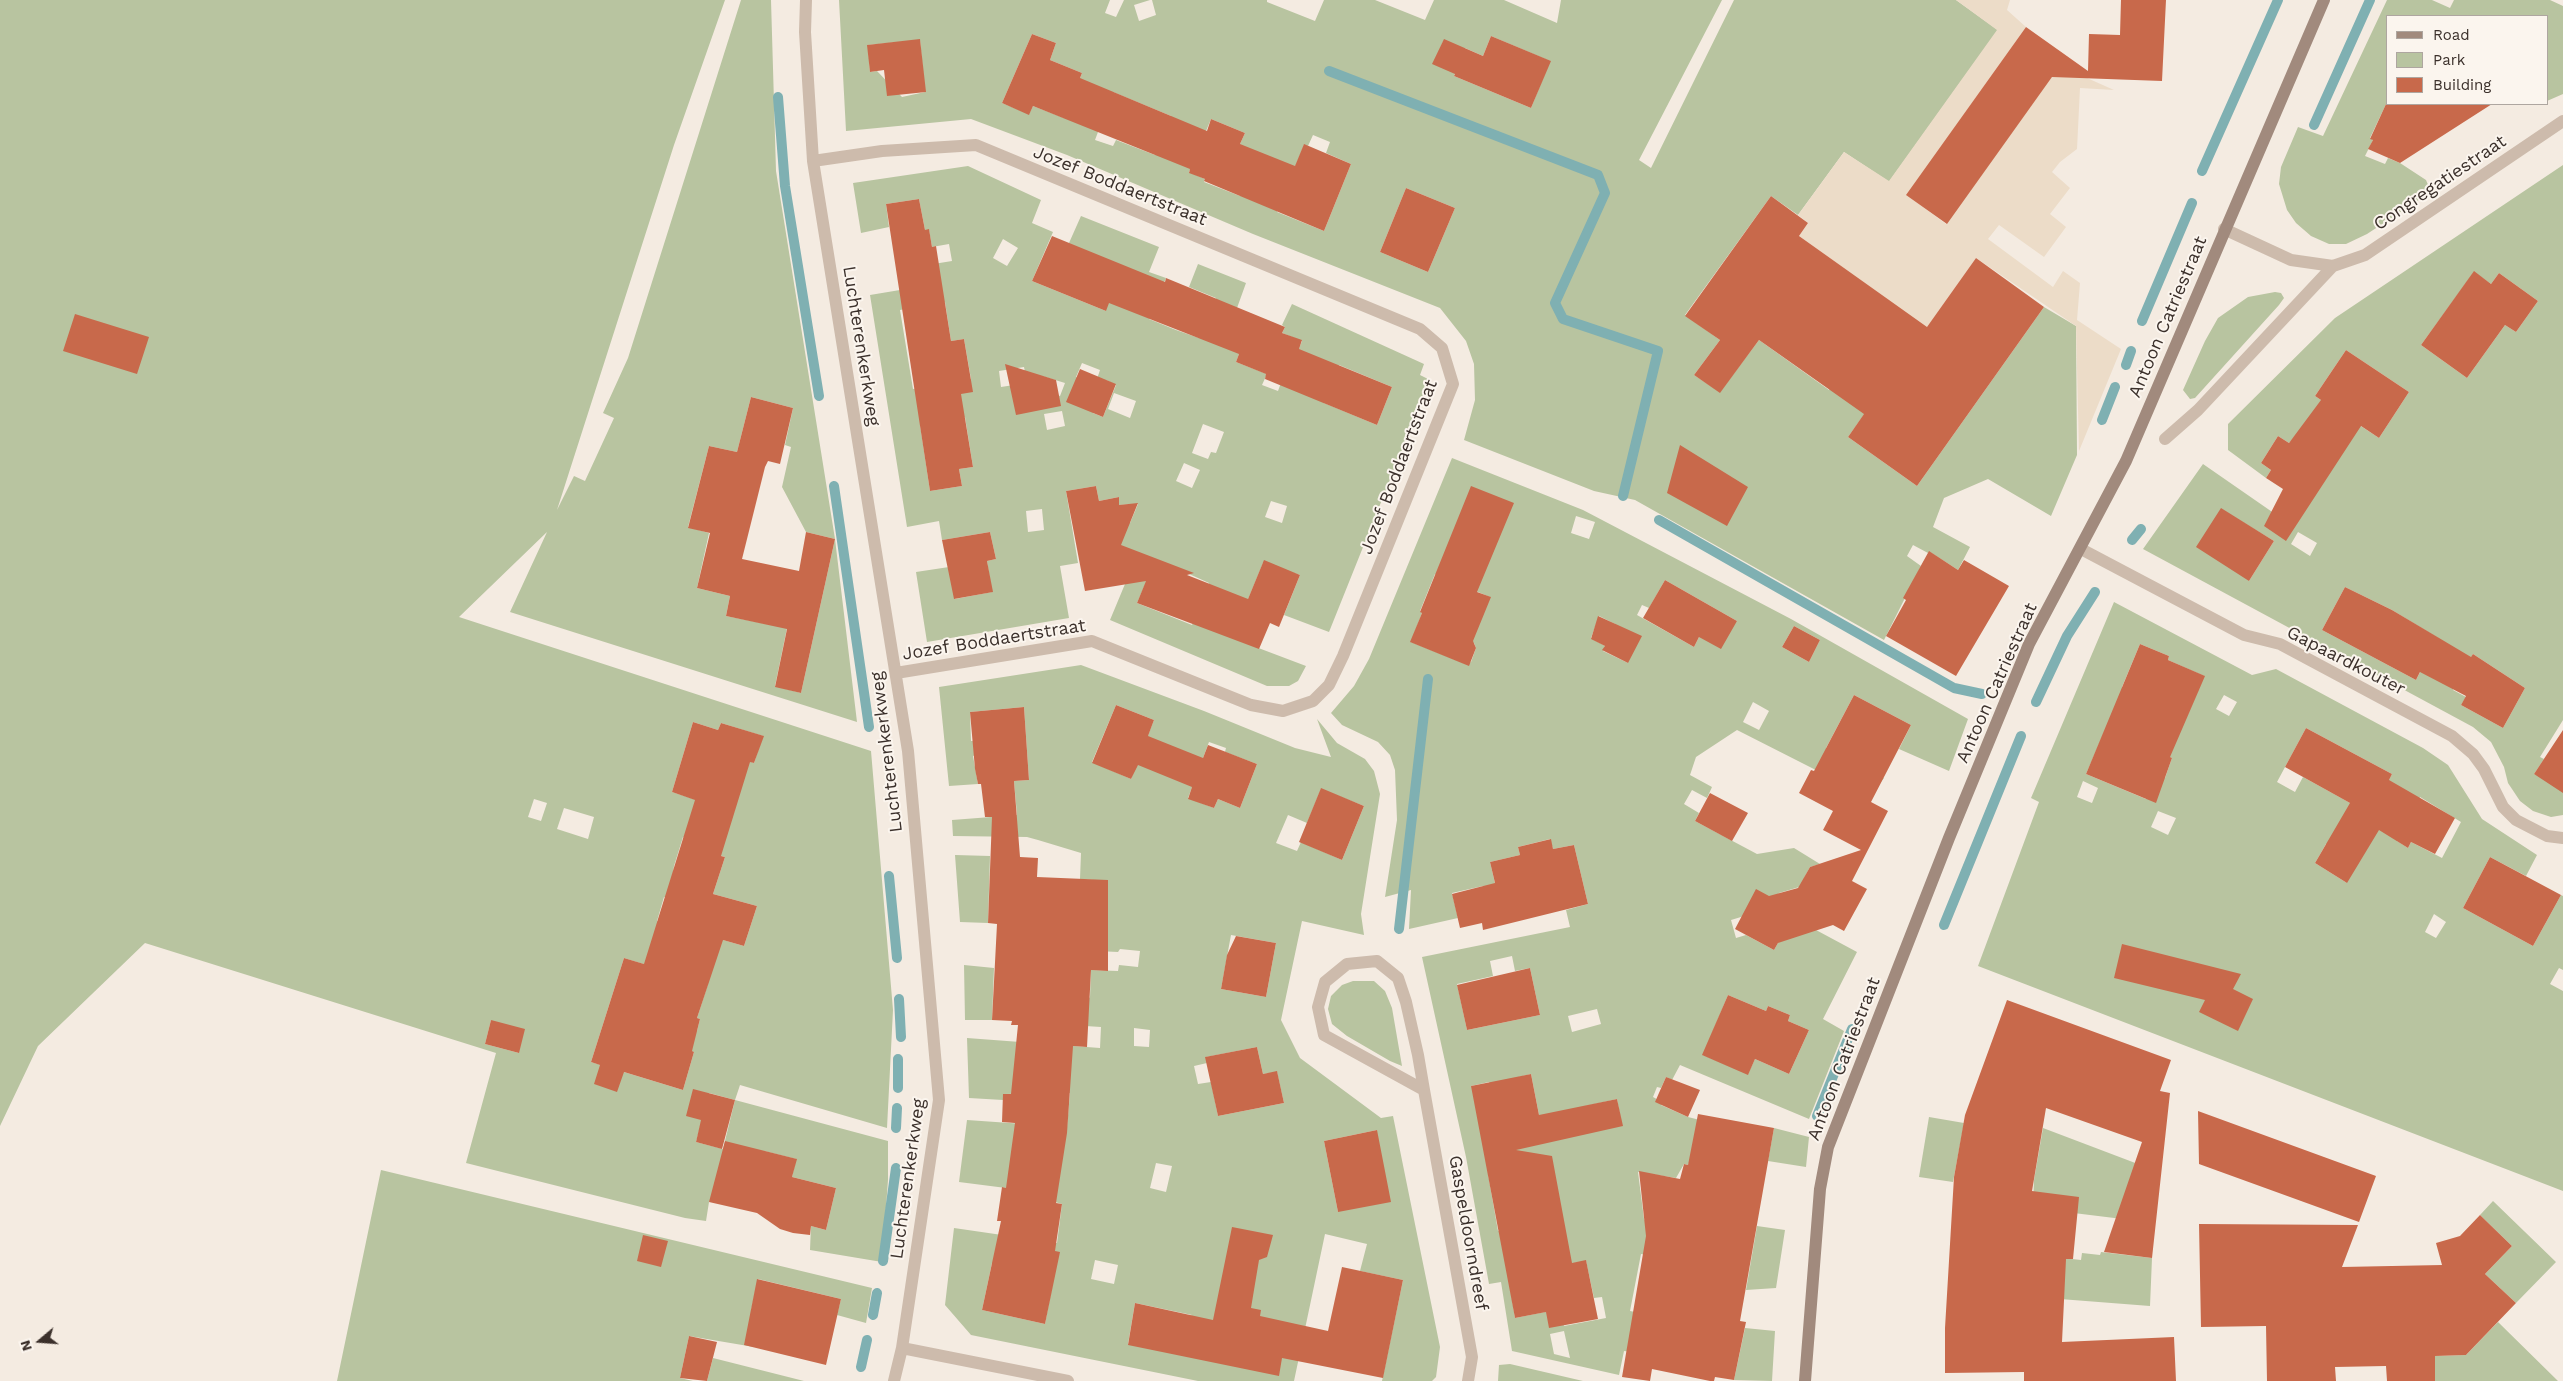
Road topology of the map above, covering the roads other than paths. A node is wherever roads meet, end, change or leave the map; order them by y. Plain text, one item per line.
1 (806, 0) edge
2 (2324, 0) edge
3 (2563, 122) edge
4 (813, 161) junction
5 (2224, 229) junction
6 (2333, 266) junction
7 (2165, 439) dead end
8 (2081, 549) junction
9 (896, 673) junction
10 (2563, 838) edge
11 (1424, 1090) junction
12 (902, 1348) junction
13 (894, 1381) edge
14 (1068, 1381) edge
15 (1468, 1381) edge
16 (1805, 1381) edge

1 - 4 street, Luchterenkerkweg
2 - 5 main road, Antoon Catriestraat
3 - 6 street, Congregatiestraat
4 - 9 street, Luchterenkerkweg
4 - 9 street, Jozef Boddaertstraat
5 - 6 street, Congregatiestraat
5 - 8 main road, Antoon Catriestraat
6 - 7 street, Congregatiestraat
8 - 10 street, Gapaardkouter
8 - 16 main road, Antoon Catriestraat
9 - 12 street, Luchterenkerkweg
11 - 11 street, Gaspeldoorndreef
11 - 15 street, Gaspeldoorndreef
12 - 13 street, Luchterenkerkweg
12 - 14 street

